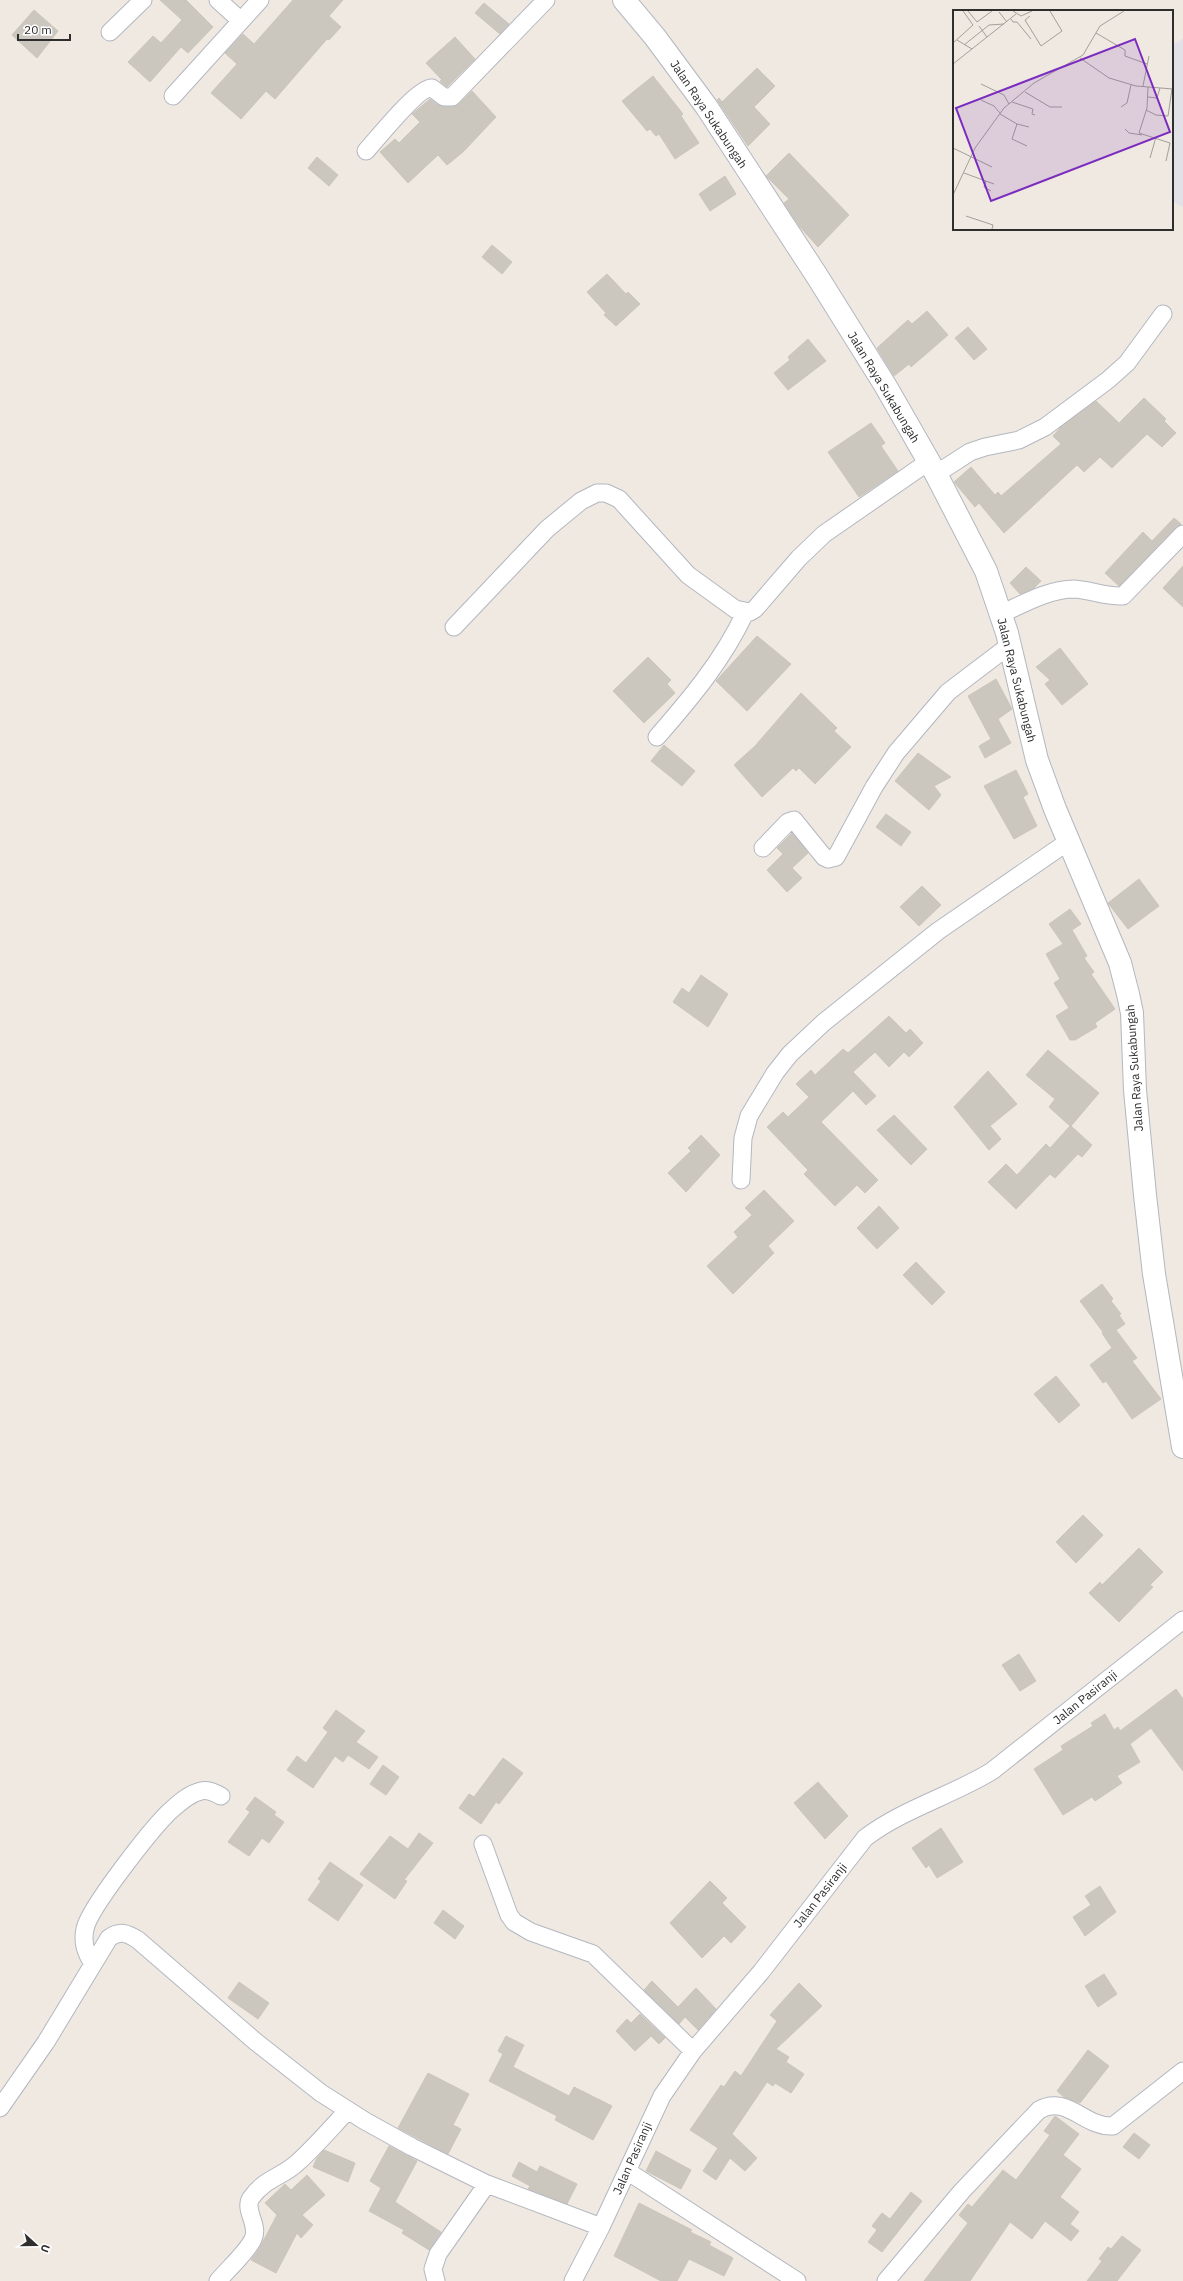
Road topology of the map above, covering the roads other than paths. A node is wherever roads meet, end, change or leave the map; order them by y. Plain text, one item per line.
1 (144, 0) edge
2 (218, 0) edge
3 (260, 0) edge
4 (546, 0) edge
5 (624, 0) edge
6 (241, 20) junction
7 (110, 32) dead end
8 (173, 96) dead end
9 (366, 151) dead end
10 (1163, 314) dead end
11 (932, 468) junction
12 (1183, 534) edge
13 (745, 613) junction
14 (1001, 614) junction
15 (454, 627) dead end
16 (1010, 645) junction
17 (657, 738) dead end
18 (1069, 841) junction
19 (763, 848) dead end
20 (740, 1180) dead end
21 (1183, 1447) edge
22 (1183, 1620) edge
23 (221, 1796) dead end
24 (483, 1844) dead end
25 (93, 1964) junction
26 (693, 2051) junction
27 (1183, 2071) edge
28 (3, 2099) edge
29 (348, 2110) junction
30 (627, 2171) junction
31 (487, 2184) junction
32 (601, 2227) junction
33 (218, 2281) edge
34 (436, 2281) edge
35 (573, 2281) edge
36 (797, 2281) edge
37 (886, 2281) edge

1 - 7 street
2 - 6 street
3 - 6 street
4 - 9 street
5 - 11 street, Jalan Raya Sukabungah
6 - 8 street
10 - 11 street
11 - 13 street
11 - 14 street, Jalan Raya Sukabungah
12 - 14 street
13 - 15 street
13 - 17 street
14 - 16 street, Jalan Raya Sukabungah
16 - 18 street, Jalan Raya Sukabungah
16 - 19 street
18 - 20 street
18 - 21 street, Jalan Raya Sukabungah
22 - 26 street, Jalan Pasiranji
23 - 25 street
24 - 26 street
25 - 28 street
25 - 29 street
26 - 30 street, Jalan Pasiranji
27 - 37 street
29 - 31 street
29 - 33 street
30 - 32 street, Jalan Pasiranji
30 - 36 street
31 - 32 street
31 - 34 street
32 - 35 street, Jalan Pasiranji

